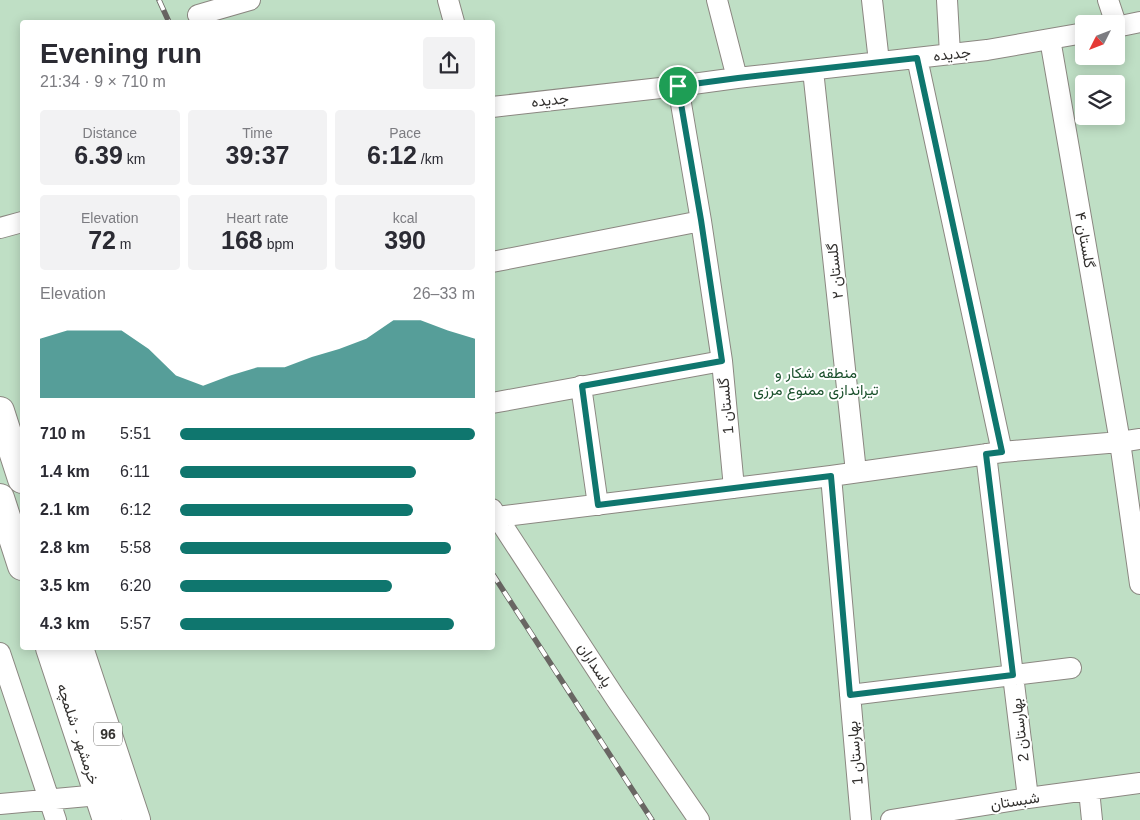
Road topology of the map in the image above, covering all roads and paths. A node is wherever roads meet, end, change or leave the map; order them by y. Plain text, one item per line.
1 (250, 0) edge
2 (448, 0) edge
3 (717, 0) edge
4 (872, 0) edge
5 (947, 0) edge
6 (1108, 0) edge
7 (197, 12) edge
8 (1113, 15) edge
9 (453, 20) edge
10 (1140, 22) edge
11 (1125, 24) edge
12 (1075, 35) edge
13 (1050, 39) junction
14 (950, 54) junction
15 (917, 58) junction
16 (879, 62) junction
17 (813, 70) junction
18 (738, 78) junction
19 (678, 86) junction
20 (495, 107) edge
21 (701, 220) junction
22 (20, 223) edge
23 (0, 228) edge
24 (495, 261) edge
25 (722, 361) junction
26 (582, 386) junction
27 (495, 402) edge
28 (0, 411) edge
29 (1140, 439) edge
30 (1120, 442) junction
31 (994, 453) junction
32 (856, 472) junction
33 (20, 473) edge
34 (831, 476) junction
35 (734, 488) junction
36 (0, 498) edge
37 (598, 505) junction
38 (495, 513) edge
39 (20, 560) edge
40 (1140, 584) edge
41 (51, 650) edge
42 (80, 650) edge
43 (0, 652) edge
44 (1072, 668) dead end
45 (1013, 675) junction
46 (850, 695) junction
47 (1140, 783) edge
48 (1089, 790) junction
49 (1028, 798) junction
50 (49, 801) junction
51 (0, 804) edge
52 (103, 808) edge
53 (56, 820) edge
54 (136, 820) edge
55 (699, 820) edge
56 (861, 820) edge
57 (891, 820) edge
58 (1092, 820) edge

1 - 7 street
2 - 9 street
3 - 18 street
4 - 16 street
5 - 14 street
6 - 8 street
10 - 11 street
12 - 13 street, جدیده
13 - 14 street, جدیده
13 - 30 street, گلستان ۴
14 - 15 street, جدیده
15 - 16 street, جدیده
15 - 31 street, بهارستان 2
16 - 17 street, جدیده
17 - 18 street, جدیده
17 - 32 street, گلستان ۲
18 - 19 street, جدیده
19 - 20 street, جدیده
19 - 21 street, گلستان 1
21 - 24 street
21 - 25 street, گلستان 1
22 - 23 street
25 - 26 street
25 - 35 street, گلستان 1
26 - 27 street
26 - 37 street
28 - 33 highway
29 - 30 street
30 - 31 street
30 - 40 street, گلستان ۴
31 - 32 street
31 - 45 street, بهارستان 2
32 - 34 street
34 - 35 street
34 - 46 street, بهارستان 1
35 - 37 street
36 - 39 highway
37 - 38 street
38 - 55 street, پاسداران
41 - 52 highway, خرمشهر - شلمچه / 96
42 - 54 highway, خرمشهر - شلمچه / 96
43 - 50 street
44 - 45 street
45 - 46 street
45 - 49 street, بهارستان 2
46 - 56 street, بهارستان 1
47 - 48 street, شبستان
48 - 49 street, شبستان
48 - 58 street
49 - 57 street, شبستان
50 - 51 street
50 - 52 street
50 - 53 street

